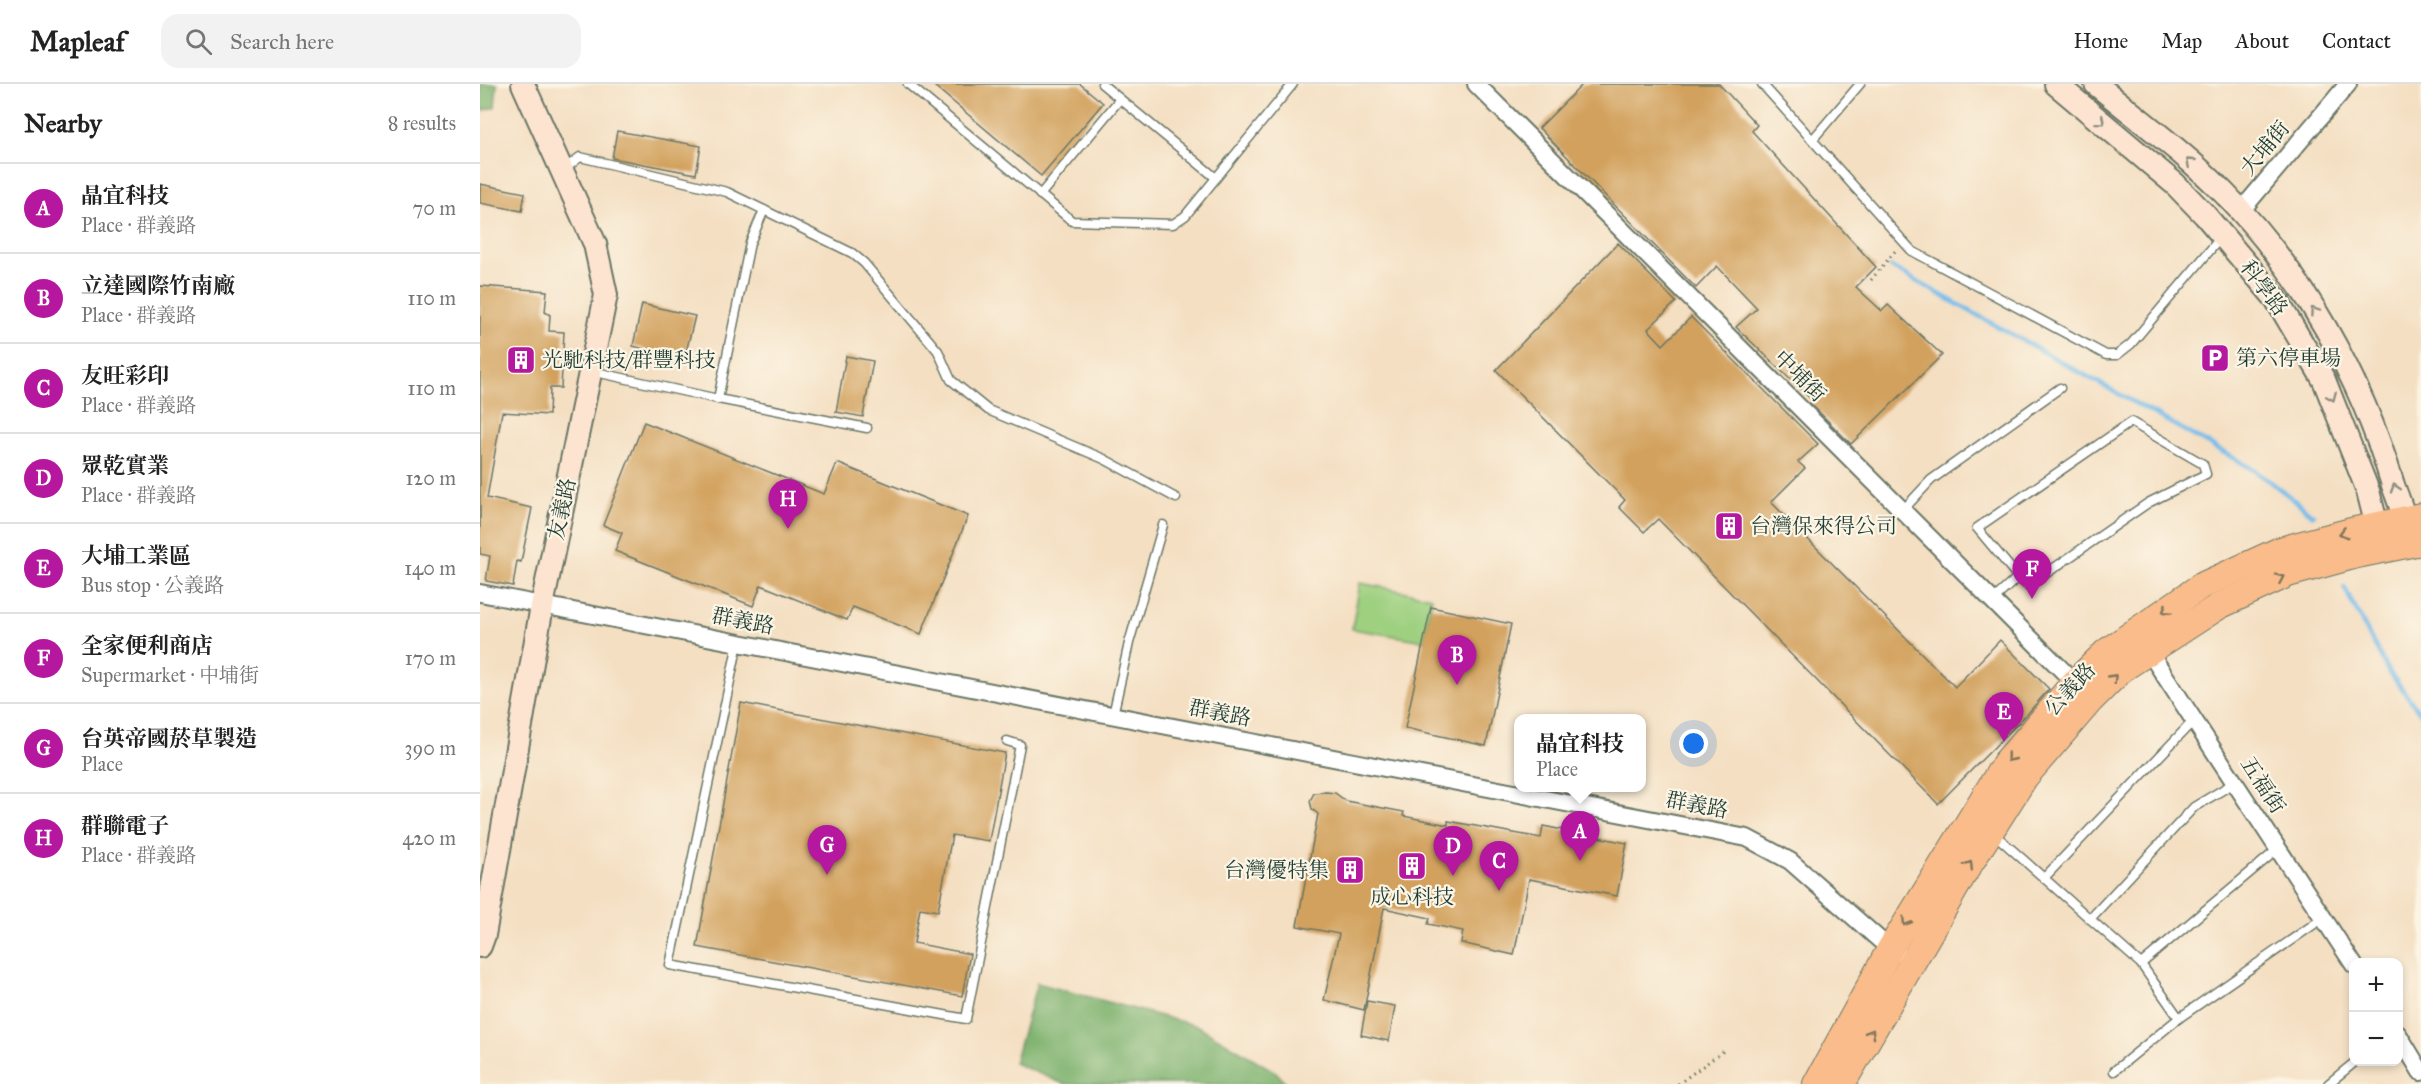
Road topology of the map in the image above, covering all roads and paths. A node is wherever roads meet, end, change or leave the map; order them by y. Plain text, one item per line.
1 (523, 84) edge
2 (908, 84) edge
3 (1102, 84) edge
4 (1293, 84) edge
5 (1476, 84) edge
6 (1762, 84) edge
7 (1860, 84) edge
8 (2056, 84) edge
9 (2096, 84) edge
10 (2348, 84) edge
11 (1120, 99) junction
12 (1813, 139) junction
13 (562, 171) junction
14 (1216, 178) junction
15 (1040, 195) junction
16 (764, 210) junction
17 (2240, 212) junction
18 (2223, 236) junction
19 (1903, 241) junction
20 (1871, 280) dead end
21 (590, 371) junction
22 (2060, 388) dead end
23 (718, 399) junction
24 (867, 428) dead end
25 (1176, 498) dead end
26 (1903, 510) junction
27 (1163, 525) dead end
28 (2414, 531) edge
29 (2380, 539) junction
30 (2018, 577) junction
31 (480, 593) edge
32 (1994, 600) junction
33 (543, 606) junction
34 (2142, 641) junction
35 (738, 643) junction
36 (2083, 691) junction
37 (1113, 715) junction
38 (2194, 720) junction
39 (1007, 741) dead end
40 (2234, 783) junction
41 (1980, 825) junction
42 (2278, 849) junction
43 (2044, 879) junction
44 (2323, 918) junction
45 (2090, 919) junction
46 (480, 946) edge
47 (1890, 949) junction
48 (2349, 958) edge
49 (1913, 961) junction
50 (2141, 964) junction
51 (2179, 1018) junction
52 (2403, 1042) edge
53 (1725, 1050) dead end
54 (2350, 1066) edge
55 (2114, 1071) dead end
56 (2421, 1072) edge
57 (1678, 1084) edge
58 (1816, 1084) edge
59 (1842, 1084) edge
60 (2328, 1084) edge

1 - 13 street, 友義路
2 - 15 lane
3 - 11 lane
4 - 14 lane
5 - 26 street, 中埔街
6 - 12 lane
7 - 12 lane
8 -> 18 street, 科學路
17 -> 9 street, 科學路
10 - 17 street, 大埔街
11 - 14 lane
11 - 15 lane
12 - 19 lane
13 - 16 lane
13 - 21 street, 友義路
14 - 15 lane
16 - 23 lane
16 - 25 lane
28 -> 17 street, 科學路
18 - 19 lane
18 -> 29 street, 科學路
19 - 20 path
21 - 23 lane
21 - 33 street, 友義路
22 - 26 lane
23 - 24 lane
26 - 32 street, 中埔街
27 - 37 lane
28 - 29 main road, 公義路
29 - 34 main road, 公義路
30 - 30 lane
30 - 32 lane
31 - 33 street, 群義路
32 - 36 street, 中埔街
33 - 35 street, 群義路
33 - 46 street, 友義路
34 - 36 main road, 公義路
34 - 38 street, 五福街
35 - 37 street, 群義路
35 - 39 lane
36 - 41 main road, 公義路
37 - 47 street, 群義路
38 - 40 street, 五福街
38 - 43 lane
40 - 42 street, 五福街
40 - 45 lane
41 - 43 lane
41 -> 47 main road, 公義路
49 -> 41 main road, 公義路
42 - 44 street, 五福街
42 - 50 lane
43 - 45 lane
44 - 48 street, 五福街
44 - 51 lane
45 - 50 lane
47 - 49 street, 群義路
47 - 58 main road, 公義路
59 -> 49 main road, 公義路
50 - 51 lane
51 - 55 lane
52 - 56 street
53 - 57 path
54 - 60 lane

